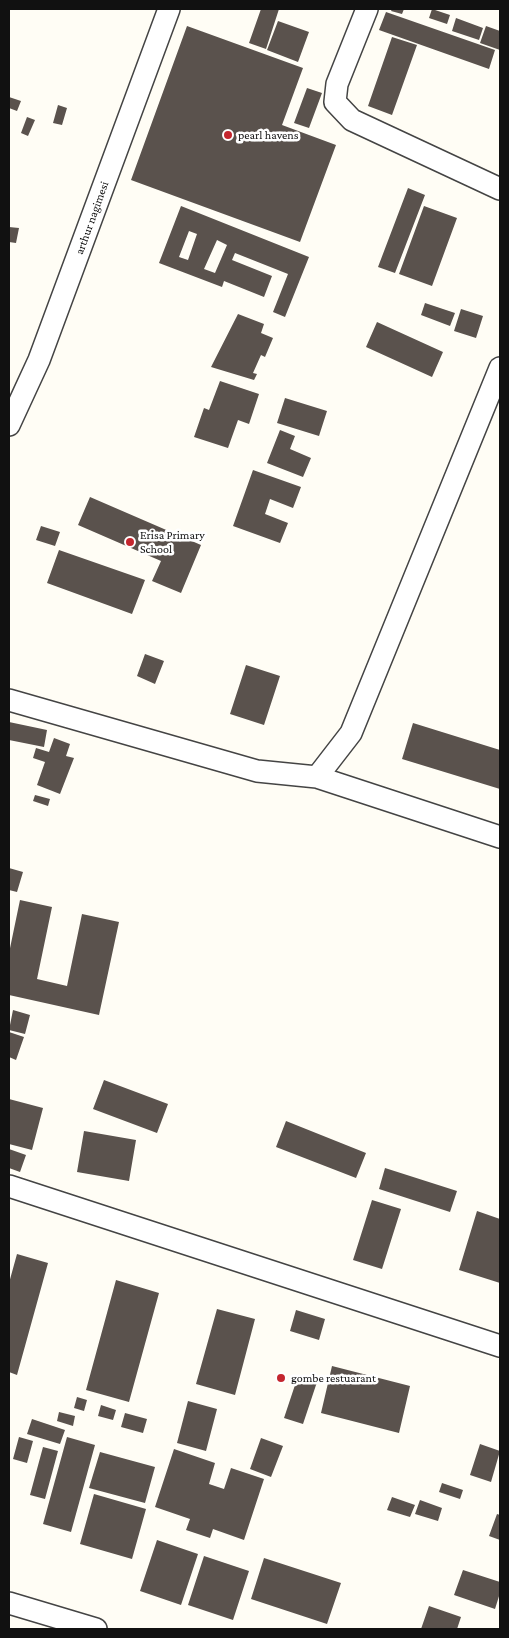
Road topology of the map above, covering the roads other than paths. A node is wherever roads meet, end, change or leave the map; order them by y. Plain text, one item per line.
1 (169, 9) edge
2 (367, 9) edge
3 (500, 189) edge
4 (500, 368) edge
5 (9, 424) edge
6 (9, 700) edge
7 (317, 778) junction
8 (500, 838) edge
9 (9, 1186) edge
10 (500, 1346) edge
11 (9, 1603) edge
12 (96, 1629) edge

1 - 5 street, arthur nagimesi
2 - 3 street
4 - 7 street
6 - 7 street
7 - 8 street
9 - 10 street
11 - 12 street

